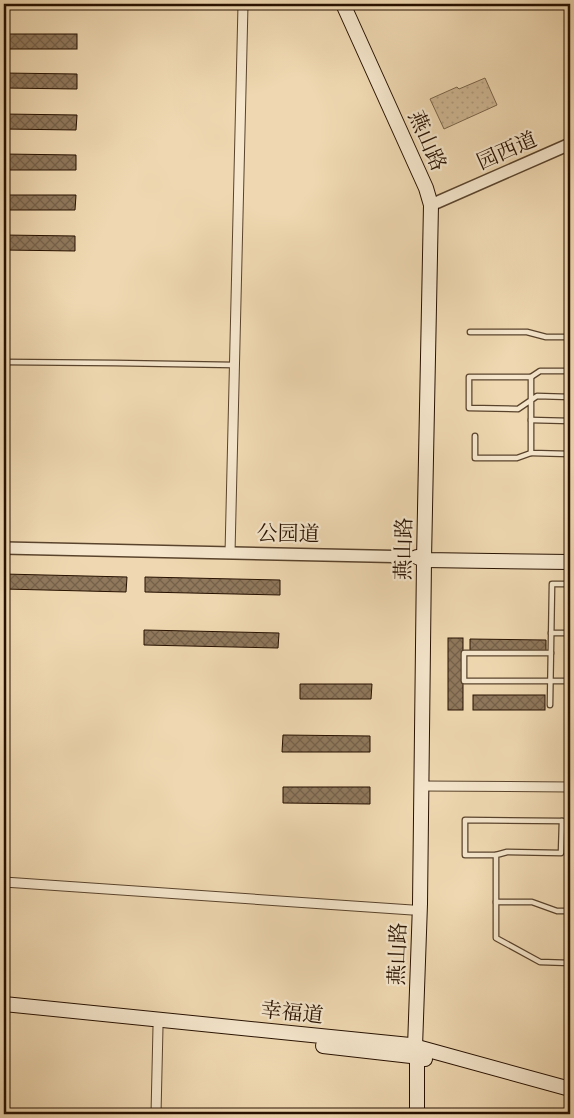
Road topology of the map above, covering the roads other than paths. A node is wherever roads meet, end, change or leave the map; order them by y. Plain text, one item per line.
1 (335, 4) edge
2 (343, 4) edge
3 (243, 6) dead end
4 (570, 144) edge
5 (431, 205) junction
6 (4, 252) edge
7 (4, 276) edge
8 (470, 332) dead end
9 (570, 337) edge
10 (4, 362) edge
11 (234, 365) junction
12 (570, 371) edge
13 (531, 377) junction
14 (570, 396) edge
15 (531, 400) junction
16 (531, 420) junction
17 (570, 421) edge
18 (475, 436) dead end
19 (531, 453) junction
20 (570, 454) edge
21 (4, 548) edge
22 (230, 553) junction
23 (420, 558) junction
24 (570, 562) edge
25 (570, 584) edge
26 (551, 633) junction
27 (570, 633) edge
28 (551, 653) junction
29 (550, 681) junction
30 (570, 681) edge
31 (550, 705) dead end
32 (422, 786) junction
33 (570, 787) edge
34 (562, 821) junction
35 (570, 822) edge
36 (496, 856) junction
37 (4, 882) edge
38 (496, 902) junction
39 (412, 910) junction
40 (570, 911) edge
41 (570, 963) edge
42 (4, 1004) edge
43 (4, 1011) edge
44 (158, 1027) junction
45 (413, 1051) junction
46 (570, 1089) edge
47 (570, 1096) edge
48 (156, 1114) edge
49 (410, 1114) edge
50 (417, 1114) edge

1 - 23 main road, 燕山路
2 - 5 main road, 燕山路
3 - 11 street
4 - 5 street, 园西道
5 - 23 main road, 燕山路
6 - 7 street
8 - 9 lane
10 - 11 lane
11 - 22 street
12 - 13 lane
13 - 15 lane
13 - 15 lane
14 - 15 lane
15 - 16 lane
16 - 17 lane
16 - 19 lane
18 - 19 lane
19 - 20 lane
21 - 22 street, 公园道
22 - 23 street, 公园道
23 - 24 main road, 公园道
23 - 32 main road, 燕山路
23 - 39 main road, 燕山路
25 - 26 lane
26 - 27 lane
26 - 28 lane
28 - 29 lane
28 - 29 lane
29 - 30 lane
29 - 31 lane
32 - 33 street
32 - 45 main road, 燕山路
34 - 35 lane
34 - 36 lane
34 - 36 lane
36 - 38 lane
37 - 39 street
38 - 40 lane
38 - 41 lane
39 - 45 main road, 燕山路
42 - 45 main road, 幸福道
43 - 44 main road, 幸福道
44 - 45 main road, 幸福道
44 - 48 street
45 - 46 main road, 幸福道
45 - 47 main road, 幸福道
45 - 49 main road, 燕山路
45 - 50 main road, 燕山路

